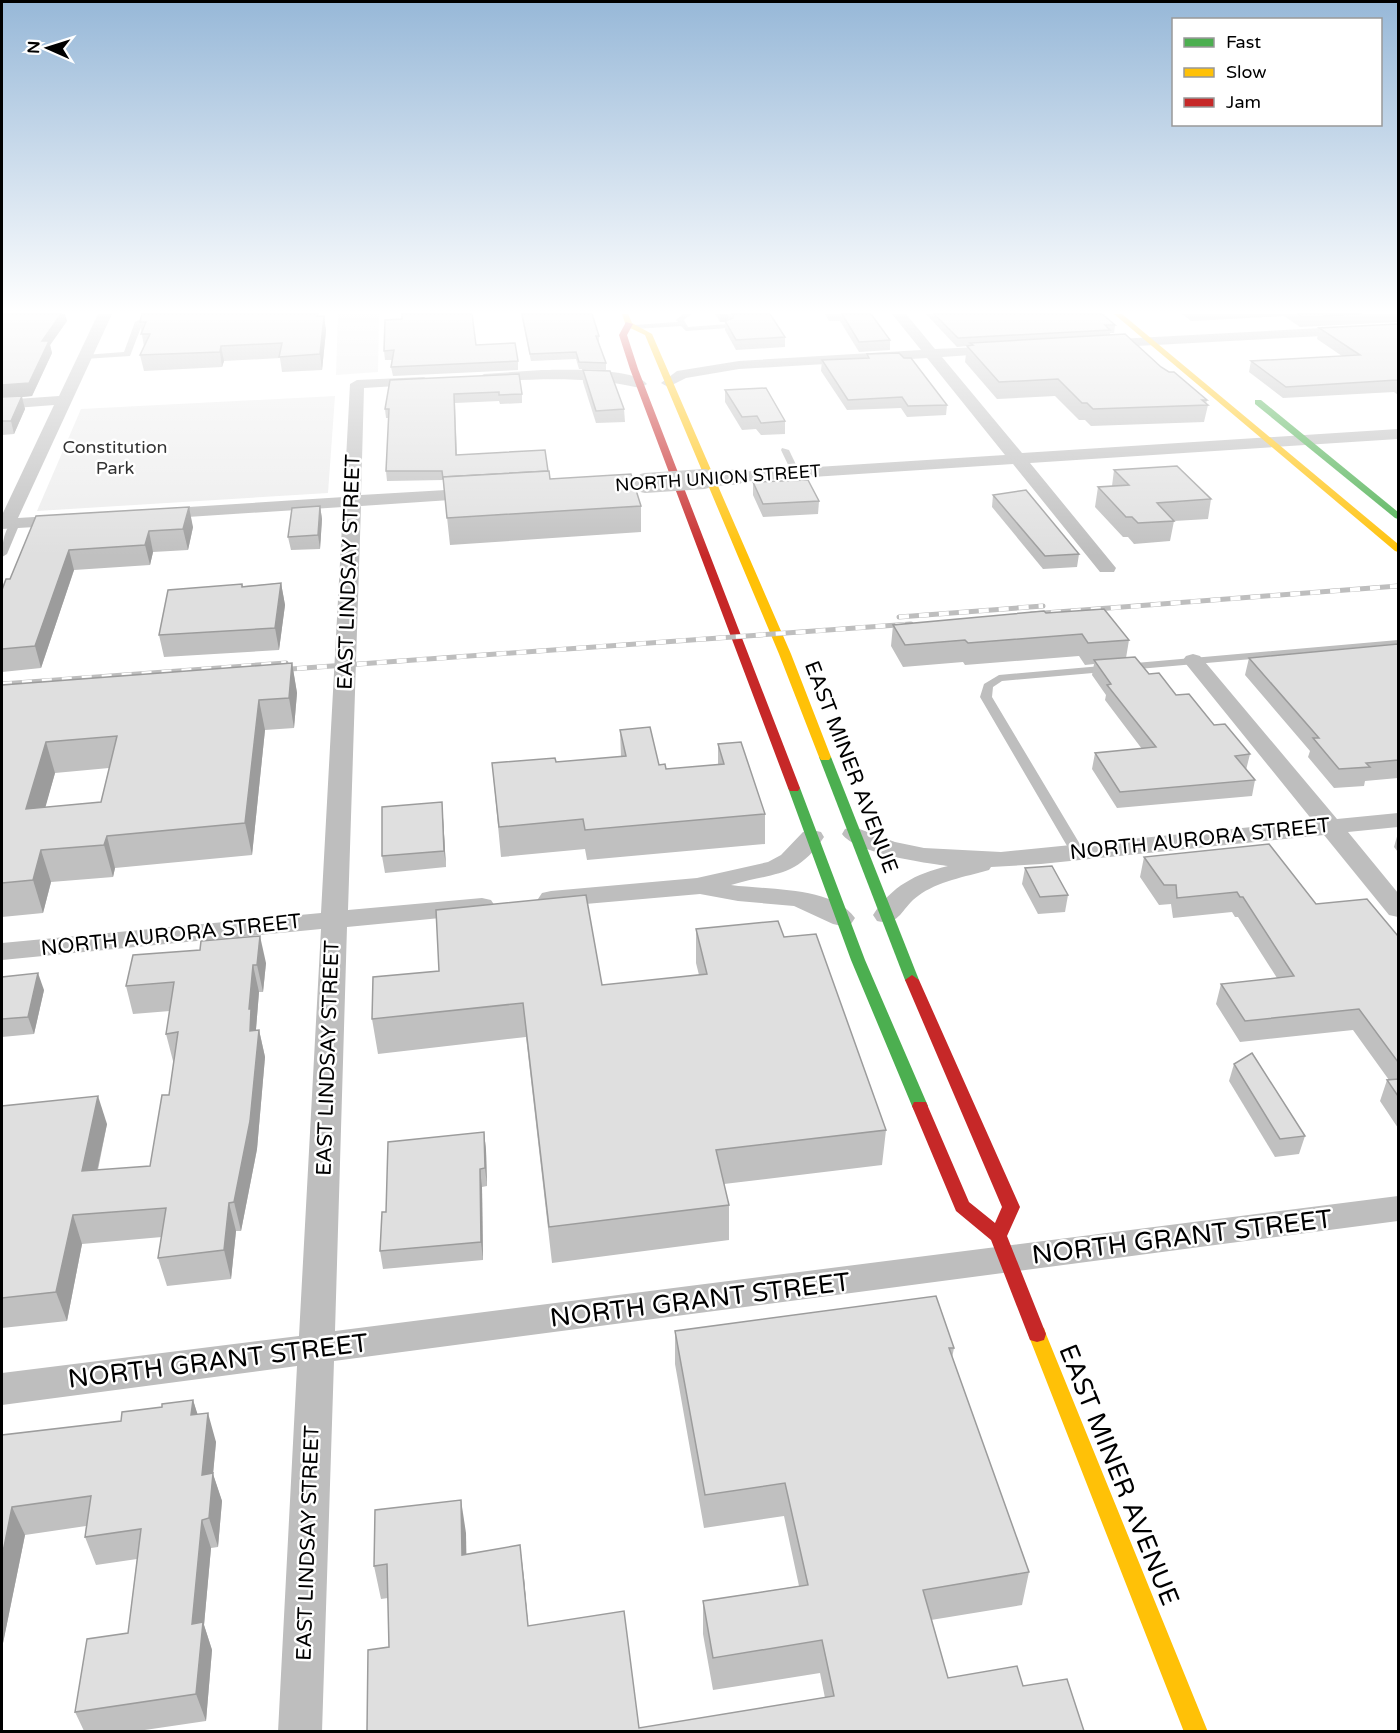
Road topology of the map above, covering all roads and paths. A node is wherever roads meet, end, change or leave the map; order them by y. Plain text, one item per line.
1 (66, 395) edge
2 (357, 395) edge
3 (644, 395) edge
4 (673, 395) edge
5 (967, 395) edge
6 (1215, 395) edge
7 (1251, 397) dead end
8 (64, 400) junction
9 (2, 404) edge
10 (1398, 435) edge
11 (1305, 440) junction
12 (1271, 442) junction
13 (785, 450) dead end
14 (1020, 459) junction
15 (796, 473) junction
16 (639, 483) dead end
17 (493, 493) edge
18 (352, 502) junction
19 (143, 515) edge
20 (1398, 516) edge
21 (85, 519) edge
22 (8, 524) edge
23 (1398, 549) edge
24 (2, 554) edge
25 (1107, 568) dead end
26 (1398, 643) edge
27 (1193, 660) junction
28 (1398, 820) edge
29 (1329, 827) junction
30 (854, 834) junction
31 (812, 837) junction
32 (1077, 851) junction
33 (1001, 859) junction
34 (699, 886) junction
35 (1398, 909) edge
36 (886, 915) junction
37 (842, 918) junction
38 (334, 919) junction
39 (2, 951) edge
40 (1398, 1209) edge
41 (1003, 1248) junction
42 (316, 1348) junction
43 (2, 1389) edge
44 (300, 1731) edge
45 (1196, 1731) edge

1 - 8 street
2 - 18 street, EAST LINDSAY STREET
3 - 31 main road, EAST MINER AVENUE
4 - 30 main road, EAST MINER AVENUE
5 - 14 street
6 - 12 main road
7 - 11 main road
8 - 9 street
8 - 22 street
10 - 11 street, NORTH UNION STREET
11 - 12 street, NORTH UNION STREET
11 - 20 main road
12 - 14 street, NORTH UNION STREET
12 - 23 main road
13 - 15 lane
14 - 15 street, NORTH UNION STREET
14 - 25 street
15 - 16 street, NORTH UNION STREET, bridge
17 - 18 street
18 - 19 street
18 - 38 street, EAST LINDSAY STREET
21 - 22 street
22 - 24 lane
26 - 27 lane
27 - 29 street
27 - 32 lane
28 - 29 street, NORTH AURORA STREET
29 - 32 street, NORTH AURORA STREET
29 - 35 street
30 - 33 street, NORTH AURORA STREET
30 - 36 main road, EAST MINER AVENUE
31 - 34 street, NORTH AURORA STREET
31 - 37 main road, EAST MINER AVENUE
32 - 33 street, NORTH AURORA STREET
33 - 36 street, NORTH AURORA STREET
34 - 37 street, NORTH AURORA STREET
34 - 38 street, NORTH AURORA STREET
36 - 41 main road, EAST MINER AVENUE
37 - 41 main road, EAST MINER AVENUE
38 - 39 street, NORTH AURORA STREET
38 - 42 street, EAST LINDSAY STREET
40 - 41 street, NORTH GRANT STREET
41 - 42 street, NORTH GRANT STREET
41 - 45 main road, EAST MINER AVENUE
42 - 43 street, NORTH GRANT STREET
42 - 44 street, EAST LINDSAY STREET

